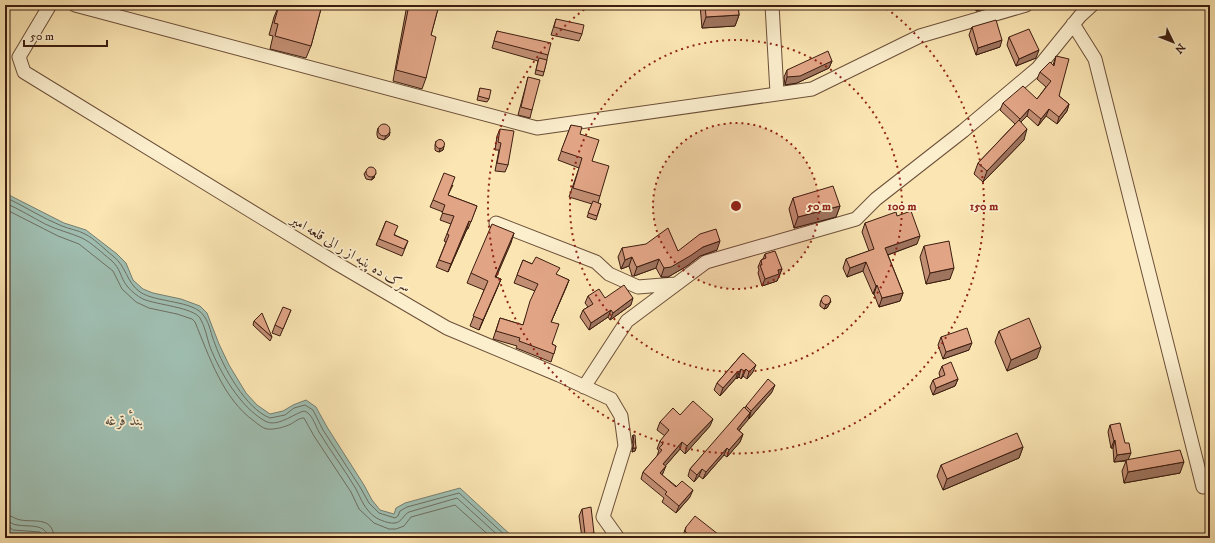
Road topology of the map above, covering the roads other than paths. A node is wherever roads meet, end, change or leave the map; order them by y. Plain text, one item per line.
1 (50, 5) edge
2 (75, 5) edge
3 (772, 5) edge
4 (1026, 5) edge
5 (1092, 5) edge
6 (1073, 24) junction
7 (777, 93) junction
8 (496, 223) dead end
9 (675, 284) junction
10 (584, 387) junction
11 (1203, 487) dead end
12 (618, 538) edge

1 - 10 street, سرک ده پنبه از ر الی قلعه امیر
2 - 7 street
3 - 7 street
4 - 7 street
5 - 6 street
6 - 9 street
6 - 11 street
8 - 9 street
9 - 10 street
10 - 12 street, سرک ده پنبه از ر الی قلعه امیر

